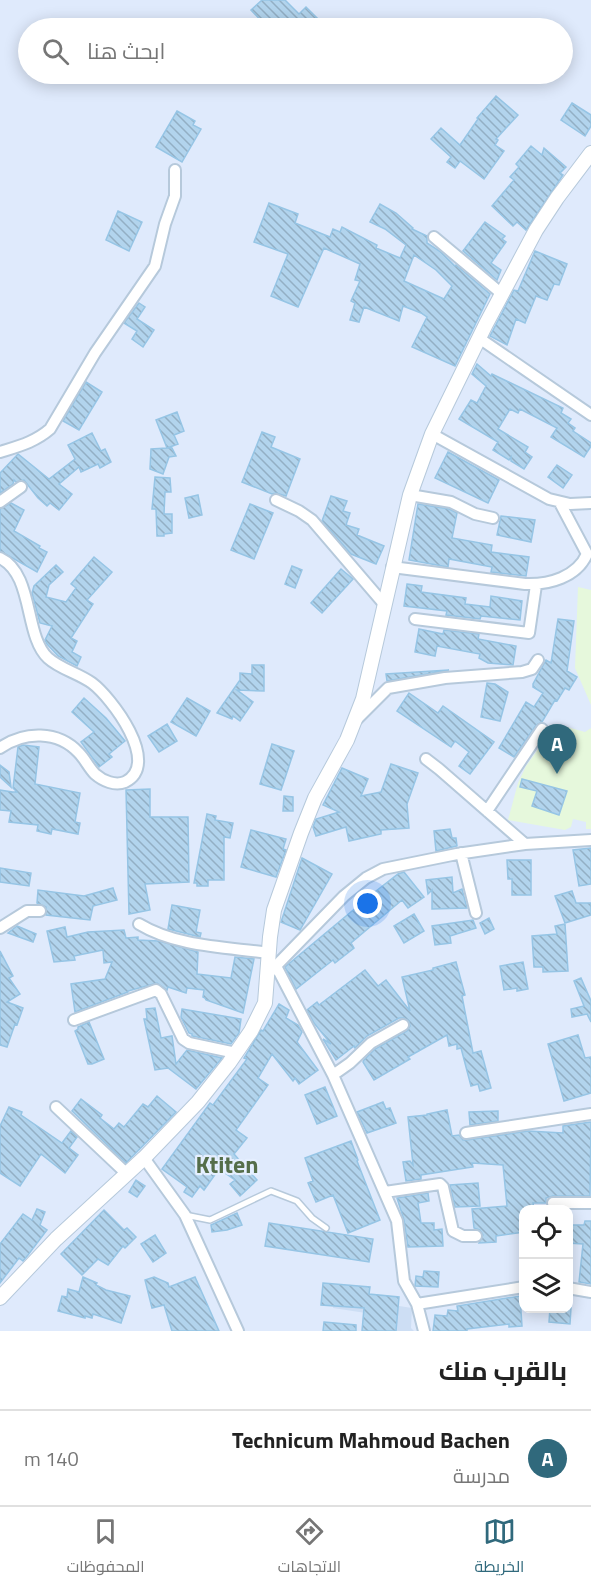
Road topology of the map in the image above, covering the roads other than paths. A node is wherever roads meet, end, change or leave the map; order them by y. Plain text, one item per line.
1 (591, 153) edge
2 (175, 170) dead end
3 (434, 237) dead end
4 (502, 294) junction
5 (478, 338) junction
6 (591, 415) edge
7 (432, 434) junction
8 (0, 452) edge
9 (21, 487) dead end
10 (410, 495) junction
11 (276, 500) dead end
12 (0, 502) edge
13 (560, 503) junction
14 (591, 503) edge
15 (493, 518) dead end
16 (0, 558) edge
17 (392, 567) junction
18 (536, 585) junction
19 (384, 604) junction
20 (416, 619) dead end
21 (538, 660) dead end
22 (354, 722) junction
23 (542, 729) dead end
24 (0, 748) edge
25 (426, 759) dead end
26 (487, 811) junction
27 (591, 840) edge
28 (525, 844) junction
29 (461, 853) junction
30 (40, 910) dead end
31 (476, 913) dead end
32 (139, 924) dead end
33 (0, 928) edge
34 (269, 953) junction
35 (272, 971) junction
36 (74, 1020) dead end
37 (403, 1025) dead end
38 (236, 1053) junction
39 (333, 1075) junction
40 (56, 1107) dead end
41 (591, 1114) edge
42 (466, 1133) dead end
43 (144, 1158) junction
44 (128, 1174) junction
45 (385, 1192) junction
46 (553, 1203) dead end
47 (591, 1203) edge
48 (185, 1215) junction
49 (326, 1228) dead end
50 (476, 1236) dead end
51 (519, 1288) edge
52 (573, 1289) edge
53 (591, 1292) edge
54 (0, 1298) edge
55 (417, 1304) junction
56 (238, 1331) edge
57 (424, 1331) edge

1 - 4 street
2 - 8 street
3 - 4 street
4 - 5 street
5 - 6 street
5 - 7 street
7 - 10 street
7 - 13 street
9 - 12 street
10 - 15 street
10 - 17 street
11 - 19 street
13 - 14 street
13 - 18 street
16 - 24 street
17 - 18 street
17 - 19 street
18 - 20 street
19 - 22 street
21 - 22 street
22 - 34 street
23 - 26 street
25 - 26 street
26 - 28 street
27 - 28 street
28 - 29 street
29 - 31 street
29 - 35 street
30 - 33 street
32 - 34 street
34 - 35 street
35 - 38 street
35 - 39 street
36 - 38 street
37 - 39 street
38 - 43 street
39 - 45 street
40 - 44 street
41 - 42 street
43 - 44 street
43 - 48 street
44 - 54 street
45 - 50 street
45 - 55 street
46 - 47 street
48 - 49 lane
48 - 56 street
51 - 55 street
52 - 53 street
55 - 57 street

